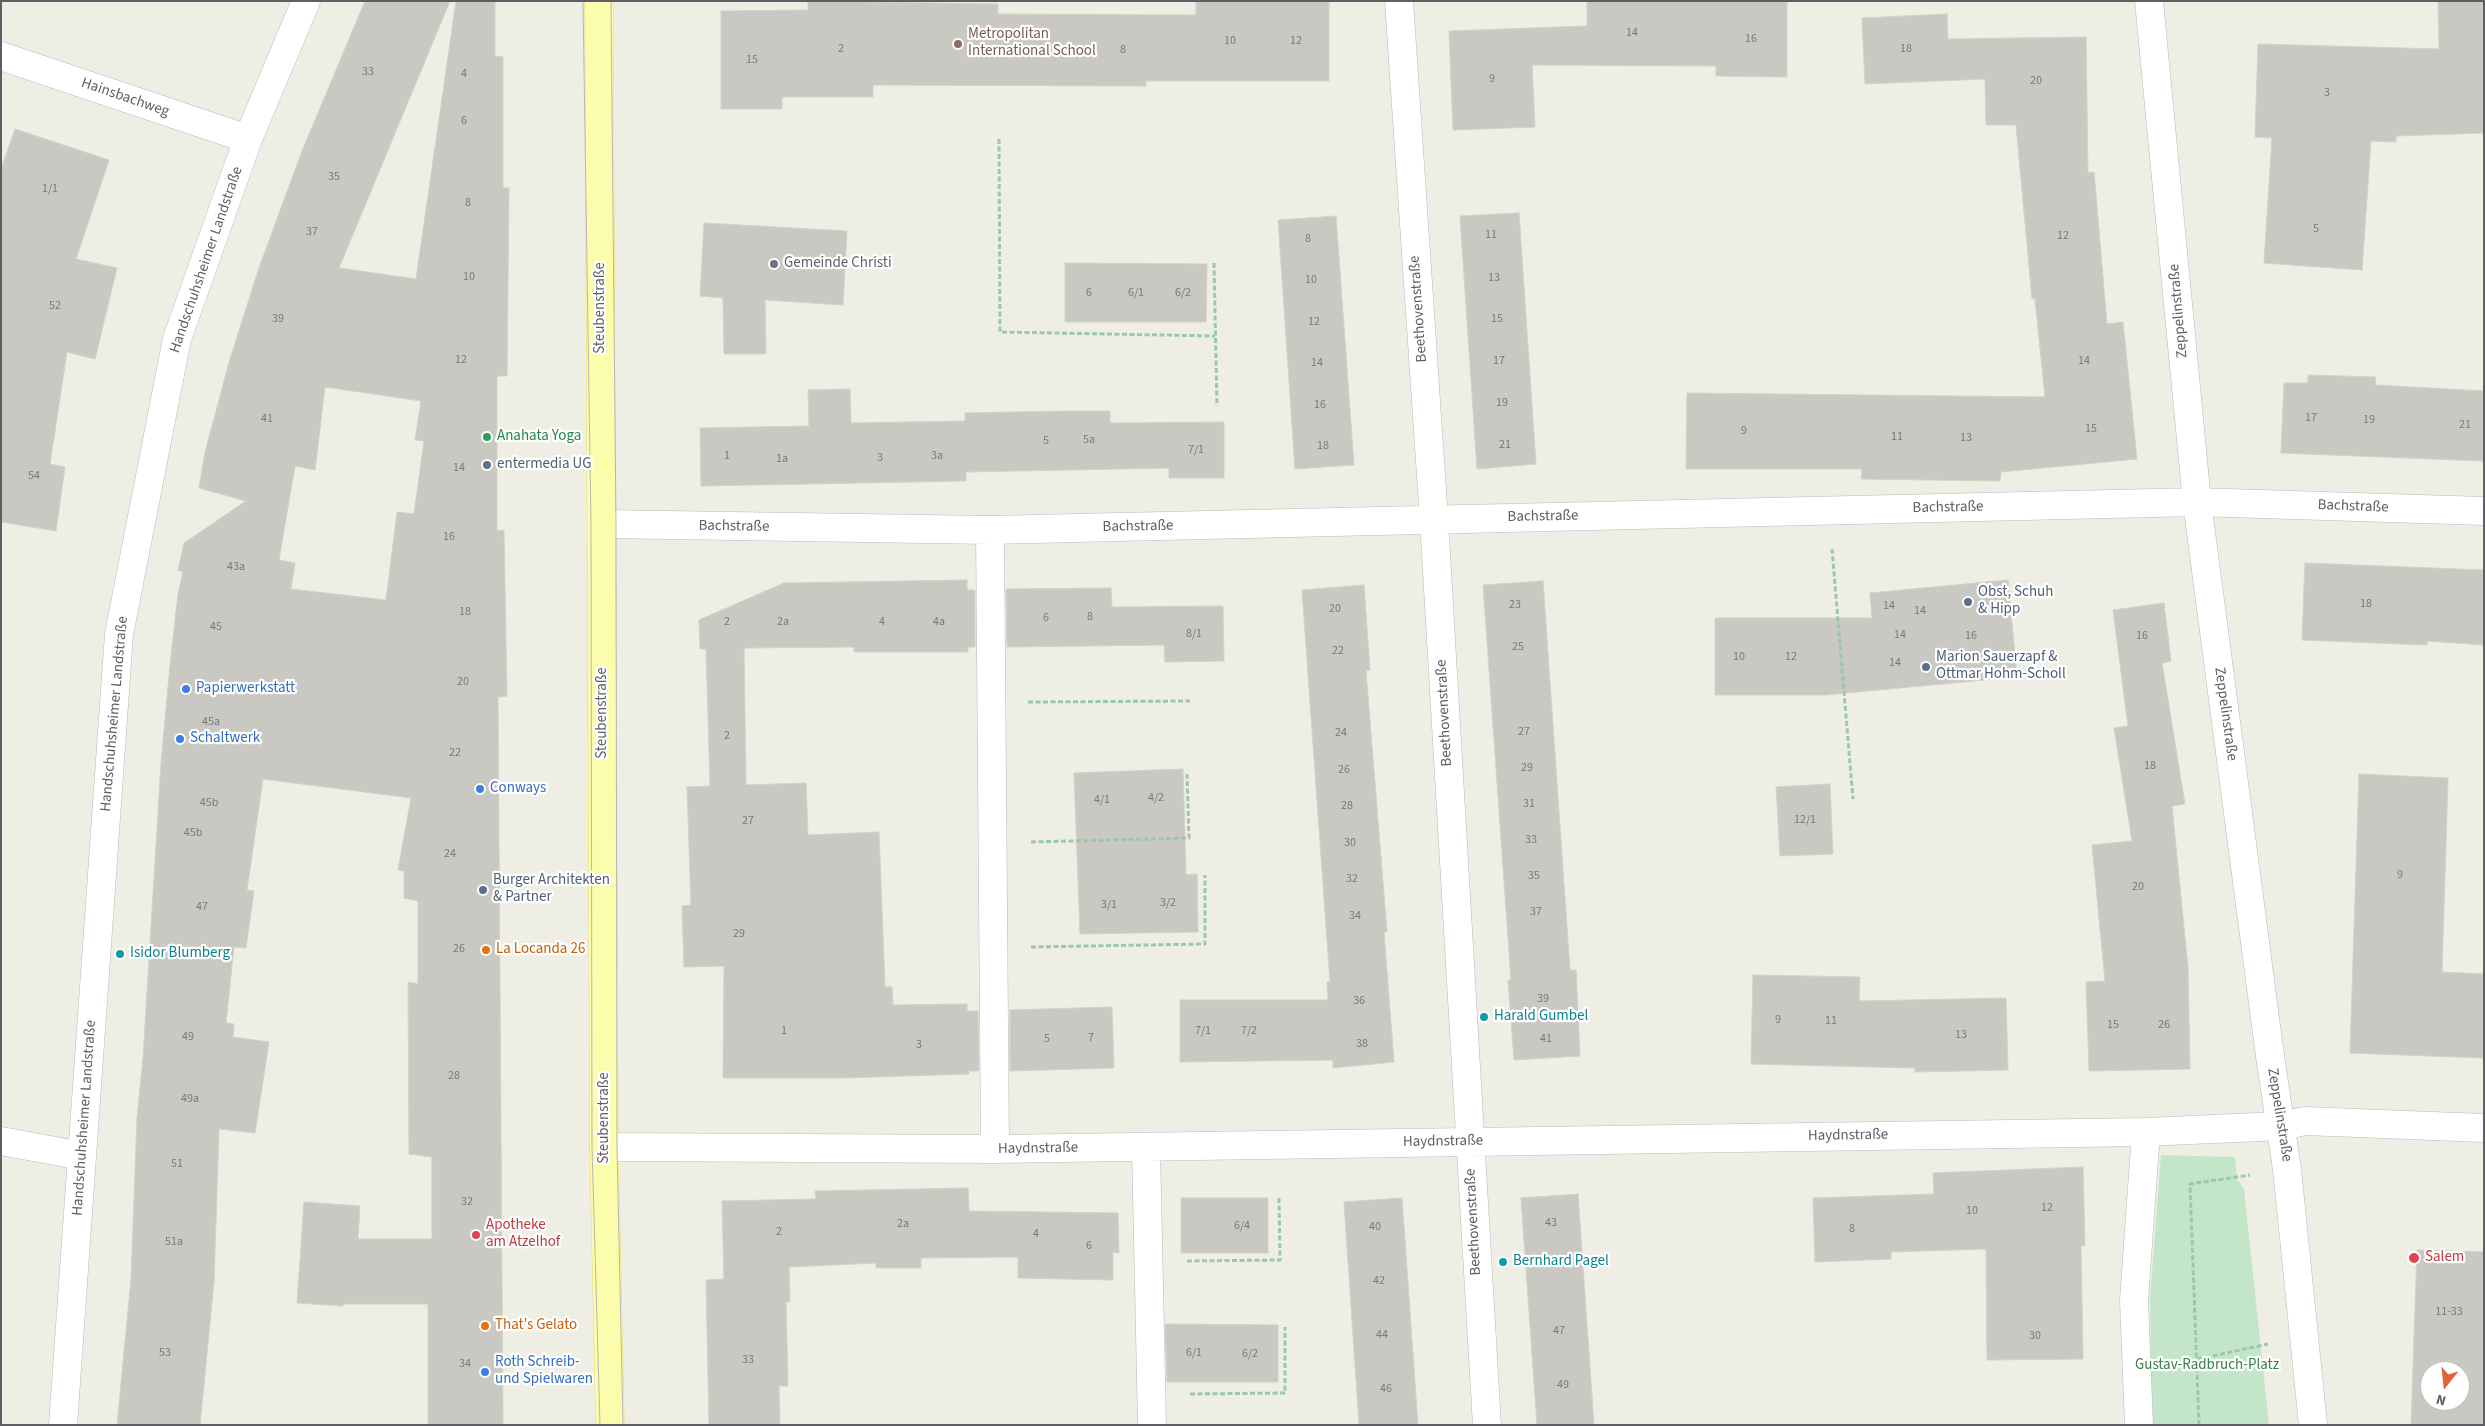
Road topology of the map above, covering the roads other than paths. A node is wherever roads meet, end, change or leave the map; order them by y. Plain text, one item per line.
1 (306, 1) edge
2 (599, 1) edge
3 (1399, 1) edge
4 (2149, 1) edge
5 (1, 56) edge
6 (248, 139) junction
7 (2197, 502) junction
8 (2484, 512) edge
9 (1434, 520) junction
10 (603, 524) junction
11 (990, 530) junction
12 (2281, 1126) junction
13 (2484, 1128) edge
14 (2146, 1132) junction
15 (1, 1141) edge
16 (1470, 1142) junction
17 (604, 1147) junction
18 (1146, 1147) junction
19 (995, 1150) junction
20 (82, 1156) junction
21 (63, 1425) edge
22 (610, 1425) edge
23 (1152, 1425) edge
24 (1487, 1425) edge
25 (2139, 1425) edge
26 (2313, 1425) edge

1 - 6 street, Handschuhsheimer Landstraße
2 - 10 main road, Steubenstraße
3 - 9 street, Beethovenstraße
4 - 7 street, Zeppelinstraße
5 - 6 street, Hainsbachweg
6 - 20 street, Handschuhsheimer Landstraße
7 - 8 street, Bachstraße
7 - 9 street, Bachstraße
7 - 12 street, Zeppelinstraße
9 - 11 street, Bachstraße
9 - 16 street, Beethovenstraße
10 - 11 street, Bachstraße
10 - 17 main road, Steubenstraße
11 - 19 street
12 - 13 street, Haydnstraße
12 - 14 street, Haydnstraße
12 - 26 street, Zeppelinstraße
14 - 16 street, Haydnstraße
14 - 25 street
15 - 20 street
16 - 18 street, Haydnstraße
16 - 24 street, Beethovenstraße
17 - 19 street, Haydnstraße
17 - 22 main road, Steubenstraße
18 - 19 street, Haydnstraße
18 - 23 street
20 - 21 street, Handschuhsheimer Landstraße

